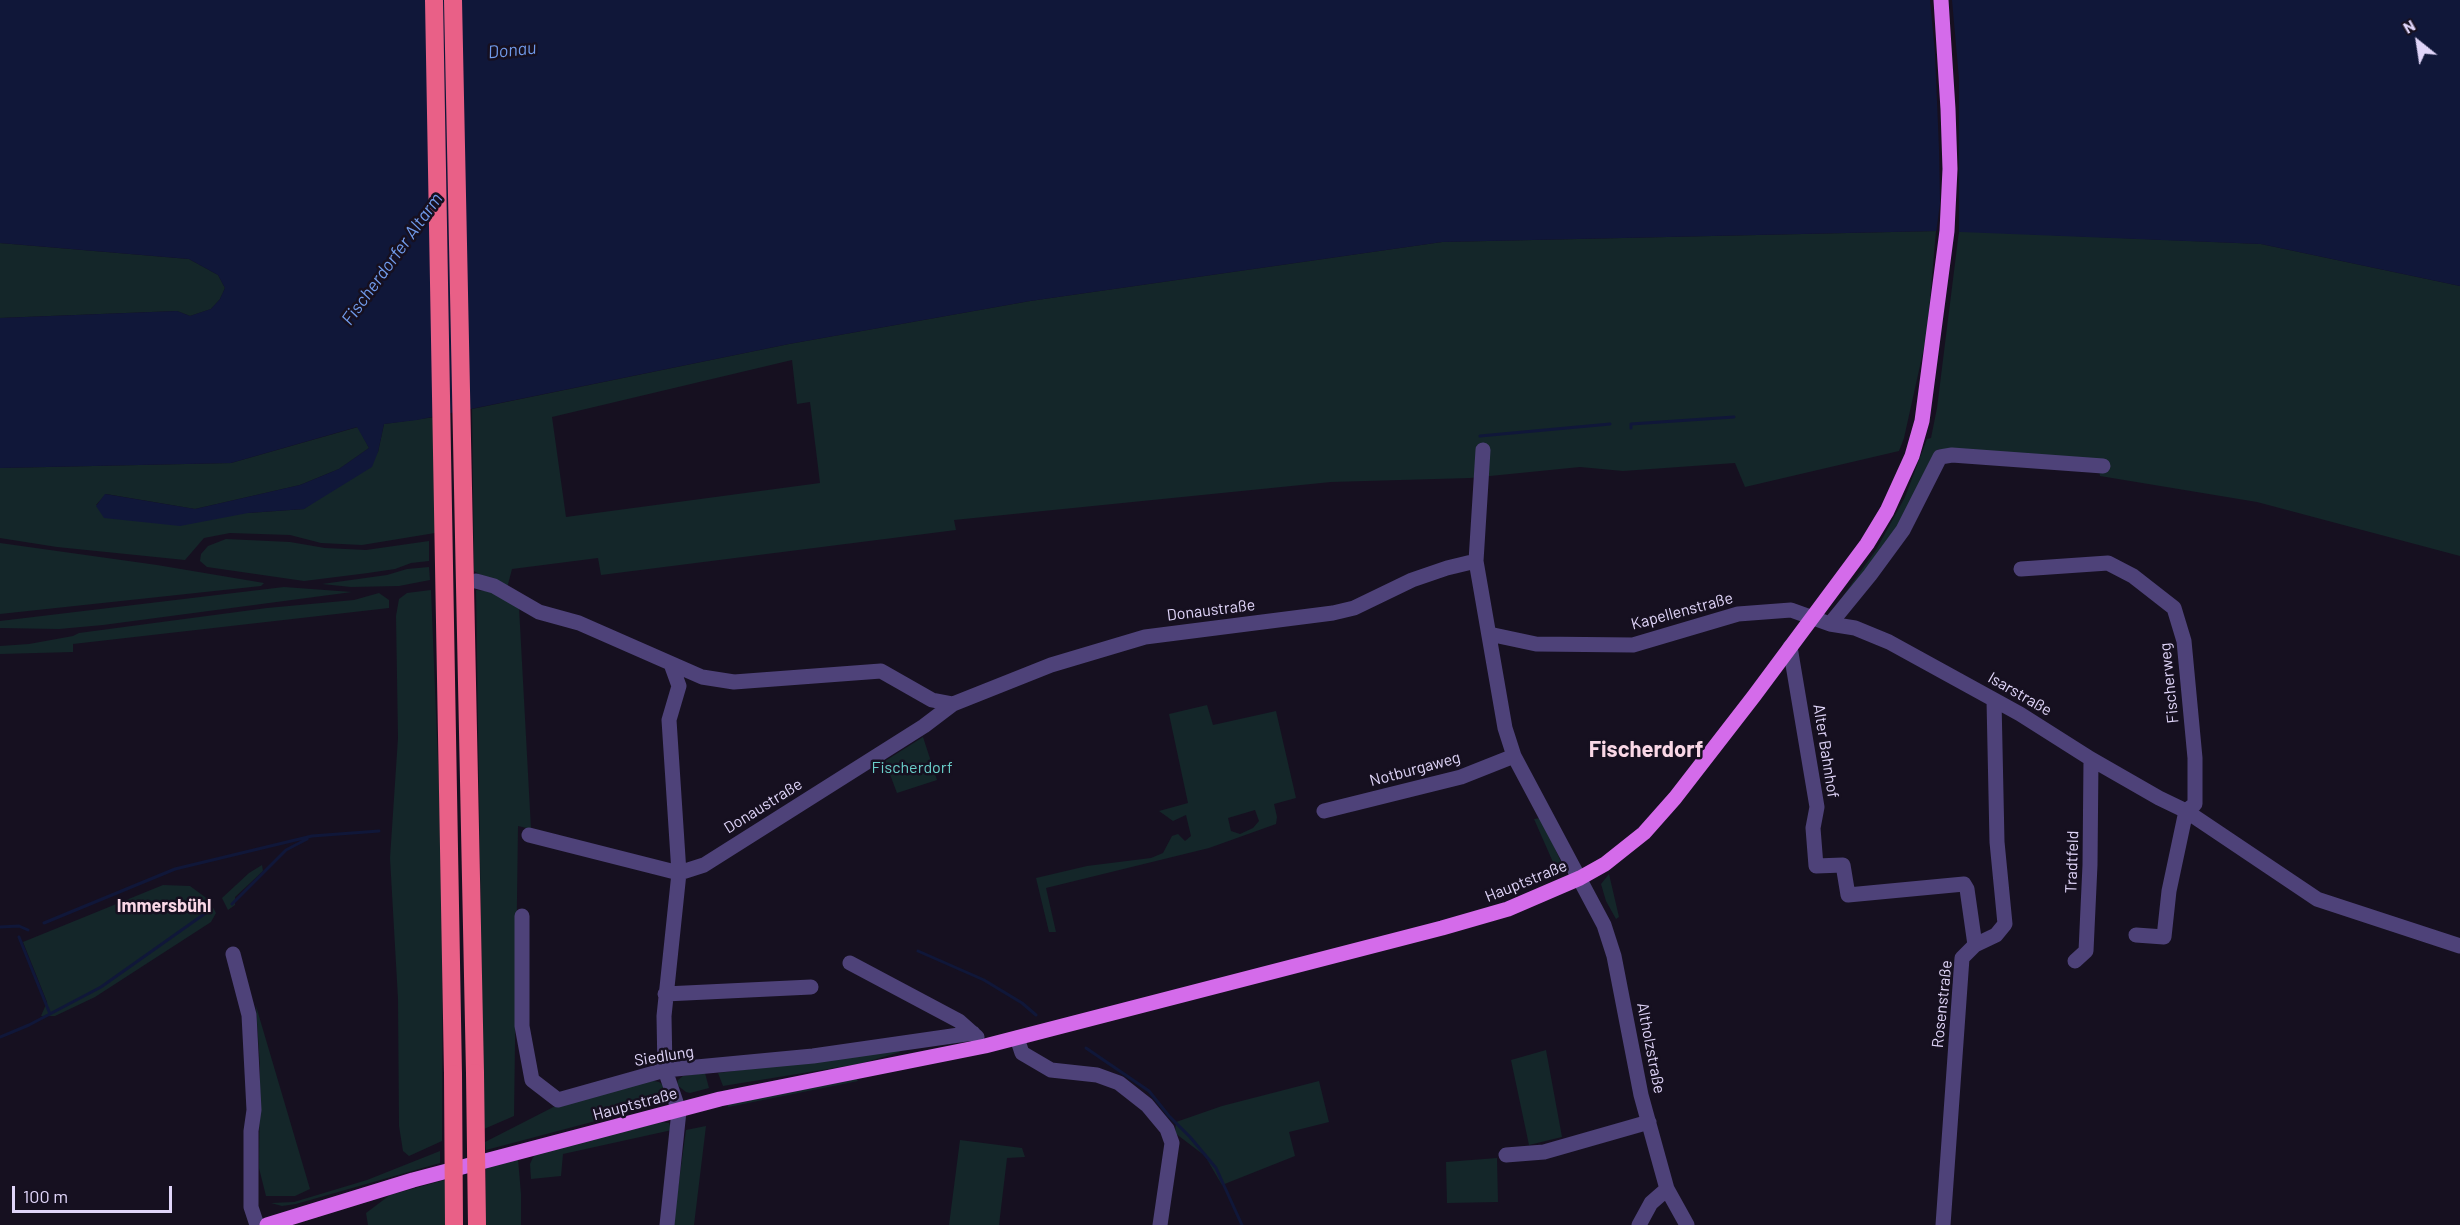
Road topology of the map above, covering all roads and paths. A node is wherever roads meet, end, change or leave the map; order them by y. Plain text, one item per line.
1 (434, 0) edge
2 (453, 0) edge
3 (1941, 0) edge
4 (1483, 450) dead end
5 (2103, 466) dead end
6 (1476, 561) junction
7 (2021, 569) dead end
8 (476, 581) dead end
9 (1813, 617) junction
10 (1830, 624) junction
11 (1489, 634) junction
12 (1790, 646) junction
13 (671, 664) junction
14 (702, 677) junction
15 (679, 686) junction
16 (922, 694) junction
17 (1995, 700) junction
18 (953, 704) junction
19 (924, 726) junction
20 (1514, 756) junction
21 (2091, 759) junction
22 (2186, 810) junction
23 (1324, 811) dead end
24 (529, 835) dead end
25 (679, 873) junction
26 (1580, 878) junction
27 (522, 916) dead end
28 (2136, 935) dead end
29 (1975, 945) junction
30 (2460, 946) edge
31 (232, 954) dead end
32 (2075, 961) dead end
33 (850, 963) dead end
34 (811, 987) dead end
35 (665, 994) junction
36 (973, 1033) junction
37 (1017, 1038) junction
38 (985, 1046) junction
39 (666, 1064) junction
40 (679, 1111) junction
41 (1649, 1122) junction
42 (1506, 1155) dead end
43 (1667, 1189) junction
44 (257, 1225) edge
45 (267, 1225) edge
46 (454, 1225) edge
47 (477, 1225) edge
48 (667, 1225) edge
49 (1160, 1225) edge
50 (1639, 1225) edge
51 (1688, 1225) edge
52 (1943, 1225) edge

1 - 46 highway, bridge
2 - 47 highway, bridge
3 - 9 main road, Hauptstraße
4 - 6 street
5 - 10 street
6 - 11 street
6 - 18 street, Donaustraße
7 - 22 street, Fischerweg
8 - 13 street
9 - 10 street, Isarstraße
9 - 11 street, Kapellenstraße
9 - 12 main road, Hauptstraße
10 - 17 street, Isarstraße
11 - 20 street
12 - 26 main road, Hauptstraße
12 - 29 street, Alter Bahnhof
13 - 14 street
13 - 15 street
14 - 15 street
14 - 16 street
15 - 25 street
16 - 18 street
16 - 19 street
17 - 21 street, Isarstraße
17 - 29 street, Rosenstraße
18 - 19 street, Donaustraße
19 - 25 street, Donaustraße
20 - 23 street, Notburgaweg
20 - 26 street
21 - 22 street, Isarstraße
21 - 32 street, Tradtfeld
22 - 28 street
22 - 30 street, Isarstraße
24 - 25 street
25 - 35 street, Siedlung
26 - 37 main road, Hauptstraße
26 - 41 street, Altholzstraße
27 - 39 street, Siedlung
29 - 52 street, Rosenstraße
31 - 44 street
33 - 36 street
34 - 35 street
35 - 39 street, Siedlung
36 - 38 street
36 - 39 street, Siedlung
37 - 38 main road, Hauptstraße
37 - 49 street
38 - 40 main road, Hauptstraße
39 - 40 street
40 - 45 main road, Hauptstraße
40 - 48 street
41 - 42 street
41 - 43 street, Altholzstraße
43 - 50 street
43 - 51 street, Altholzstraße

